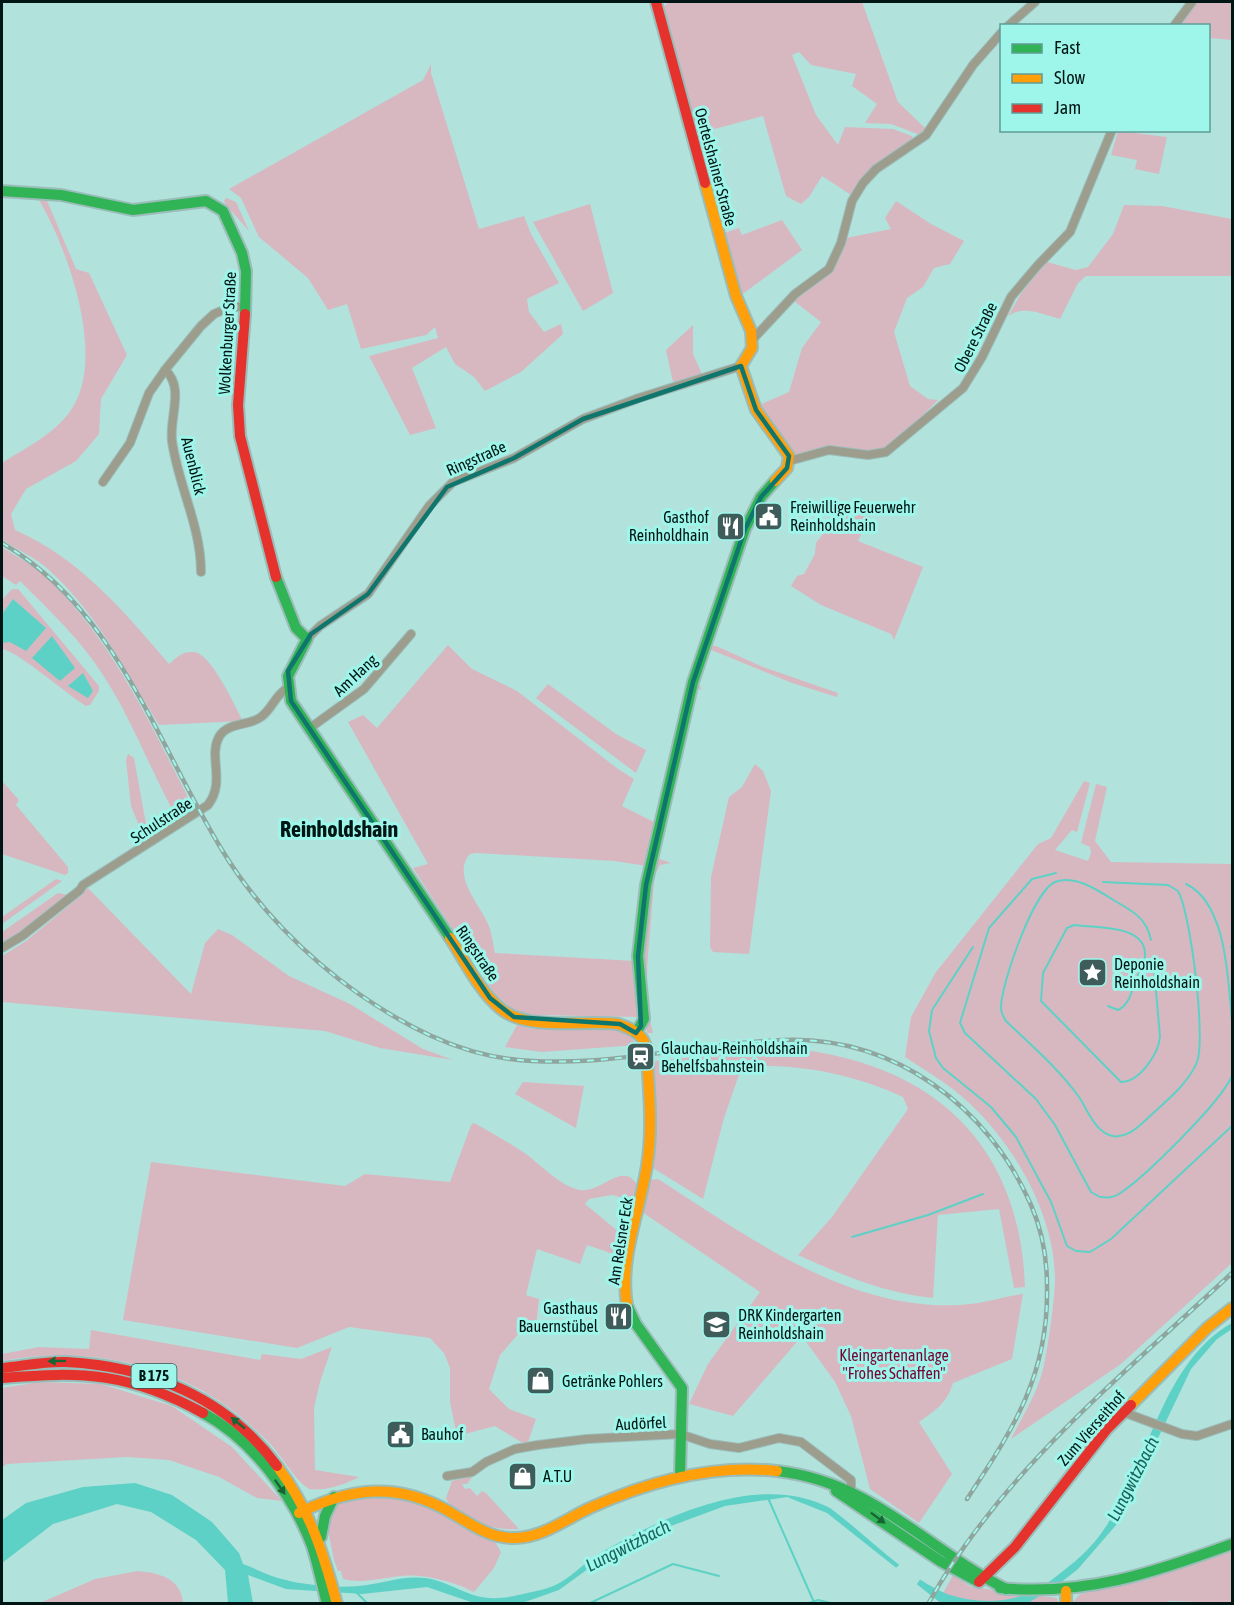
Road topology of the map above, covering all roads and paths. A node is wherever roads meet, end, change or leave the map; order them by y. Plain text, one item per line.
1 (656, 2) edge
2 (1035, 2) edge
3 (1192, 2) edge
4 (1010, 24) edge
5 (1176, 24) edge
6 (1000, 34) edge
7 (1111, 132) edge
8 (2, 191) edge
9 (246, 306) junction
10 (754, 338) junction
11 (741, 366) junction
12 (165, 370) junction
13 (789, 460) junction
14 (103, 482) dead end
15 (201, 572) dead end
16 (411, 634) dead end
17 (307, 639) junction
18 (286, 689) junction
19 (310, 728) junction
20 (2, 948) edge
21 (636, 1033) junction
22 (1233, 1308) edge
23 (2, 1368) edge
24 (2, 1378) edge
25 (1123, 1412) junction
26 (1233, 1425) edge
27 (680, 1434) junction
28 (447, 1476) dead end
29 (680, 1478) junction
30 (810, 1478) junction
31 (851, 1491) junction
32 (333, 1497) junction
33 (308, 1508) junction
34 (297, 1514) junction
35 (321, 1537) junction
36 (1233, 1544) edge
37 (327, 1574) junction
38 (980, 1580) junction
39 (1062, 1591) junction
40 (327, 1604) edge
41 (337, 1604) edge
42 (1066, 1604) edge

1 - 10 street, Oertelshainer Straße
2 - 4 street
3 - 5 street
6 - 10 street
7 - 13 street, Obere Straße
8 - 9 street, Wolkenburger Straße
9 - 12 street
9 - 17 street, Wolkenburger Straße
10 - 11 street
11 - 13 street
11 - 17 street, Ringstraße
12 - 14 street
12 - 15 street, Auenblick
13 - 21 street
16 - 19 street, Am Hang
17 - 18 street, Ringstraße
18 - 19 street, Ringstraße
18 - 20 street, Schulstraße
19 - 21 street, Ringstraße
21 - 27 street, Am Relsner Eck
22 - 25 street, Zum Vierseithof
33 -> 23 street, B 175
24 -> 34 street, B 175
25 - 26 street
25 - 38 street, Zum Vierseithof
27 - 28 street, Audörfel
27 - 29 street, Am Relsner Eck
27 - 31 street, Audörfel
29 - 30 street
29 - 32 street
30 - 31 street
30 -> 38 street
31 - 38 street
32 - 33 street
32 - 35 street
33 - 34 street
33 - 35 street, B 175
34 - 37 street, B 175
35 - 37 street, B 175
36 - 39 street
37 - 40 street, B 175
37 - 41 street, B 175
38 - 39 street
39 - 42 street

